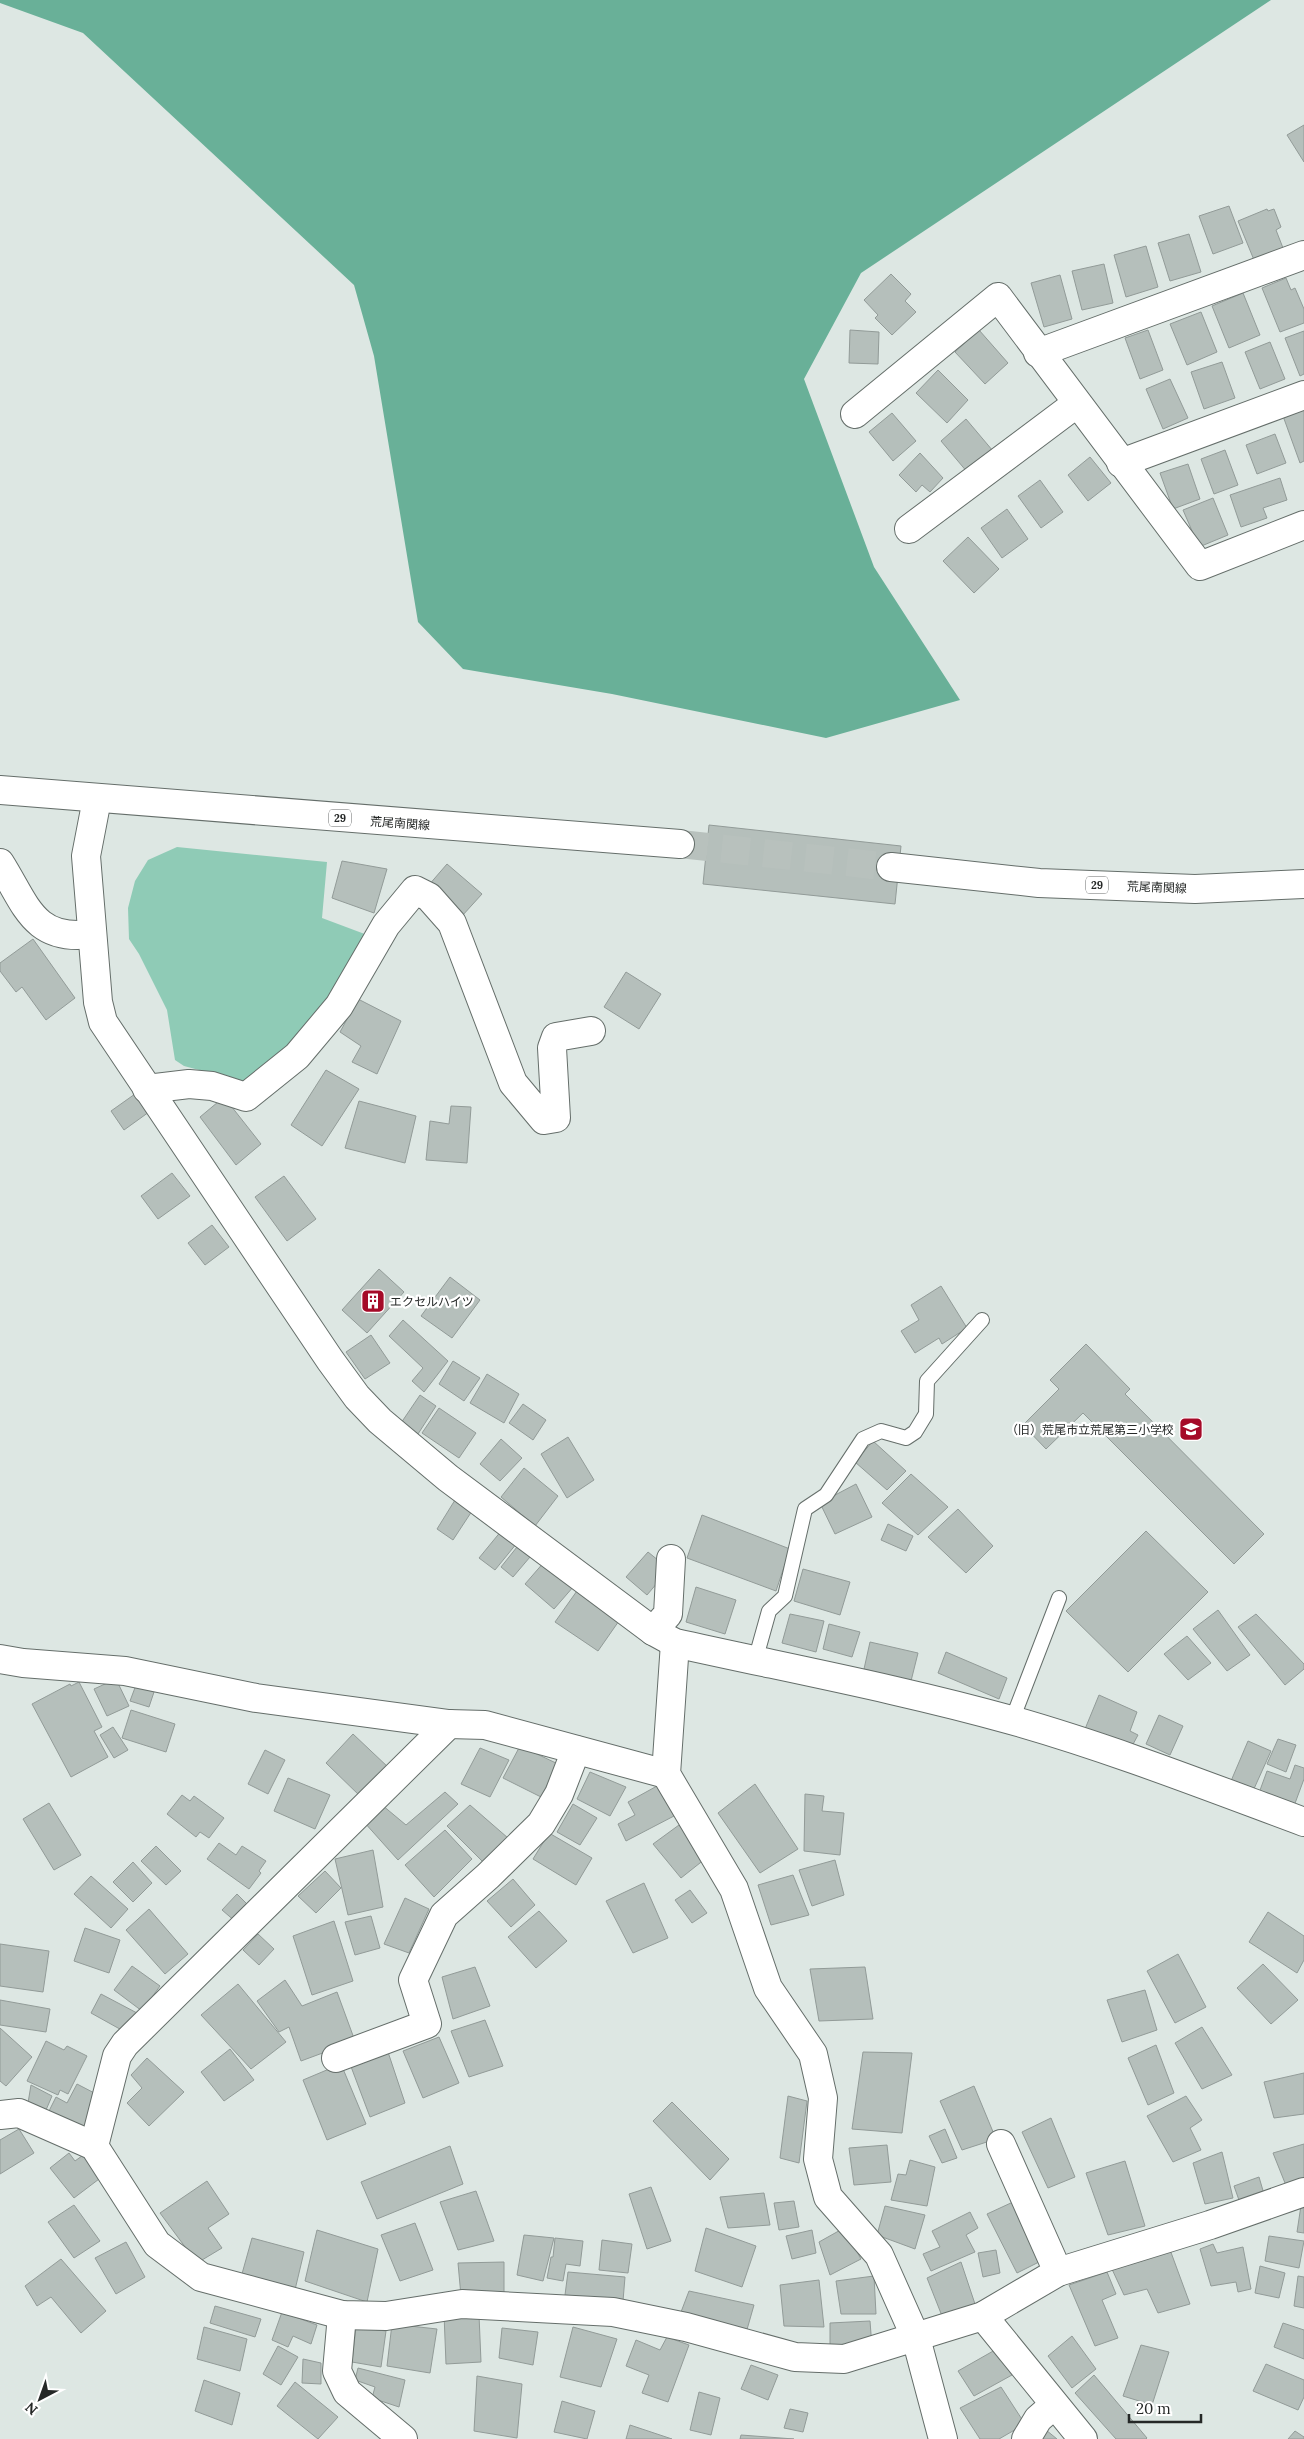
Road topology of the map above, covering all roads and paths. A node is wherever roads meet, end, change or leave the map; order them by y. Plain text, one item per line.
1 (1304, 255) edge
2 (1038, 353) junction
3 (1304, 395) edge
4 (1076, 404) junction
5 (855, 414) dead end
6 (1121, 463) junction
7 (1304, 525) edge
8 (909, 529) dead end
9 (0, 790) edge
10 (97, 799) junction
11 (680, 844) tunnel mouth
12 (0, 862) edge
13 (891, 866) tunnel mouth
14 (1304, 884) edge
15 (92, 934) junction
16 (591, 1031) dead end
17 (147, 1089) junction
18 (982, 1320) dead end
19 (671, 1559) dead end
20 (1059, 1598) dead end
21 (664, 1637) junction
22 (0, 1659) edge
23 (755, 1661) junction
24 (1012, 1720) junction
25 (449, 1724) junction
26 (576, 1750) junction
27 (666, 1765) junction
28 (1304, 1822) edge
29 (336, 2058) dead end
30 (0, 2116) edge
31 (1002, 2144) dead end
32 (94, 2146) junction
33 (1304, 2192) edge
34 (1058, 2272) junction
35 (342, 2315) junction
36 (983, 2316) junction
37 (916, 2338) junction
38 (1054, 2406) junction
39 (402, 2439) edge
40 (944, 2439) edge
41 (1026, 2439) edge
42 (1083, 2439) edge

1 - 2 street
2 - 4 street
2 - 5 street
3 - 6 street
4 - 6 street
4 - 8 street
6 - 7 street
9 - 10 street, 荒尾南関線 / 29
10 - 11 street, 荒尾南関線 / 29
10 - 15 street
12 - 15 street
13 - 14 street, 荒尾南関線 / 29
15 - 17 street
16 - 17 street
17 - 21 street
18 - 23 lane
19 - 21 street
20 - 24 lane
21 - 23 street
21 - 27 street
22 - 25 street
23 - 24 street
24 - 28 street
25 - 26 street
25 - 32 street
26 - 27 street
26 - 29 street
27 - 37 street
30 - 32 street
31 - 34 street
32 - 35 street
33 - 34 street
34 - 36 street
35 - 37 street
35 - 39 street
36 - 37 street
36 - 38 street
37 - 40 street
38 - 41 street
38 - 42 street

